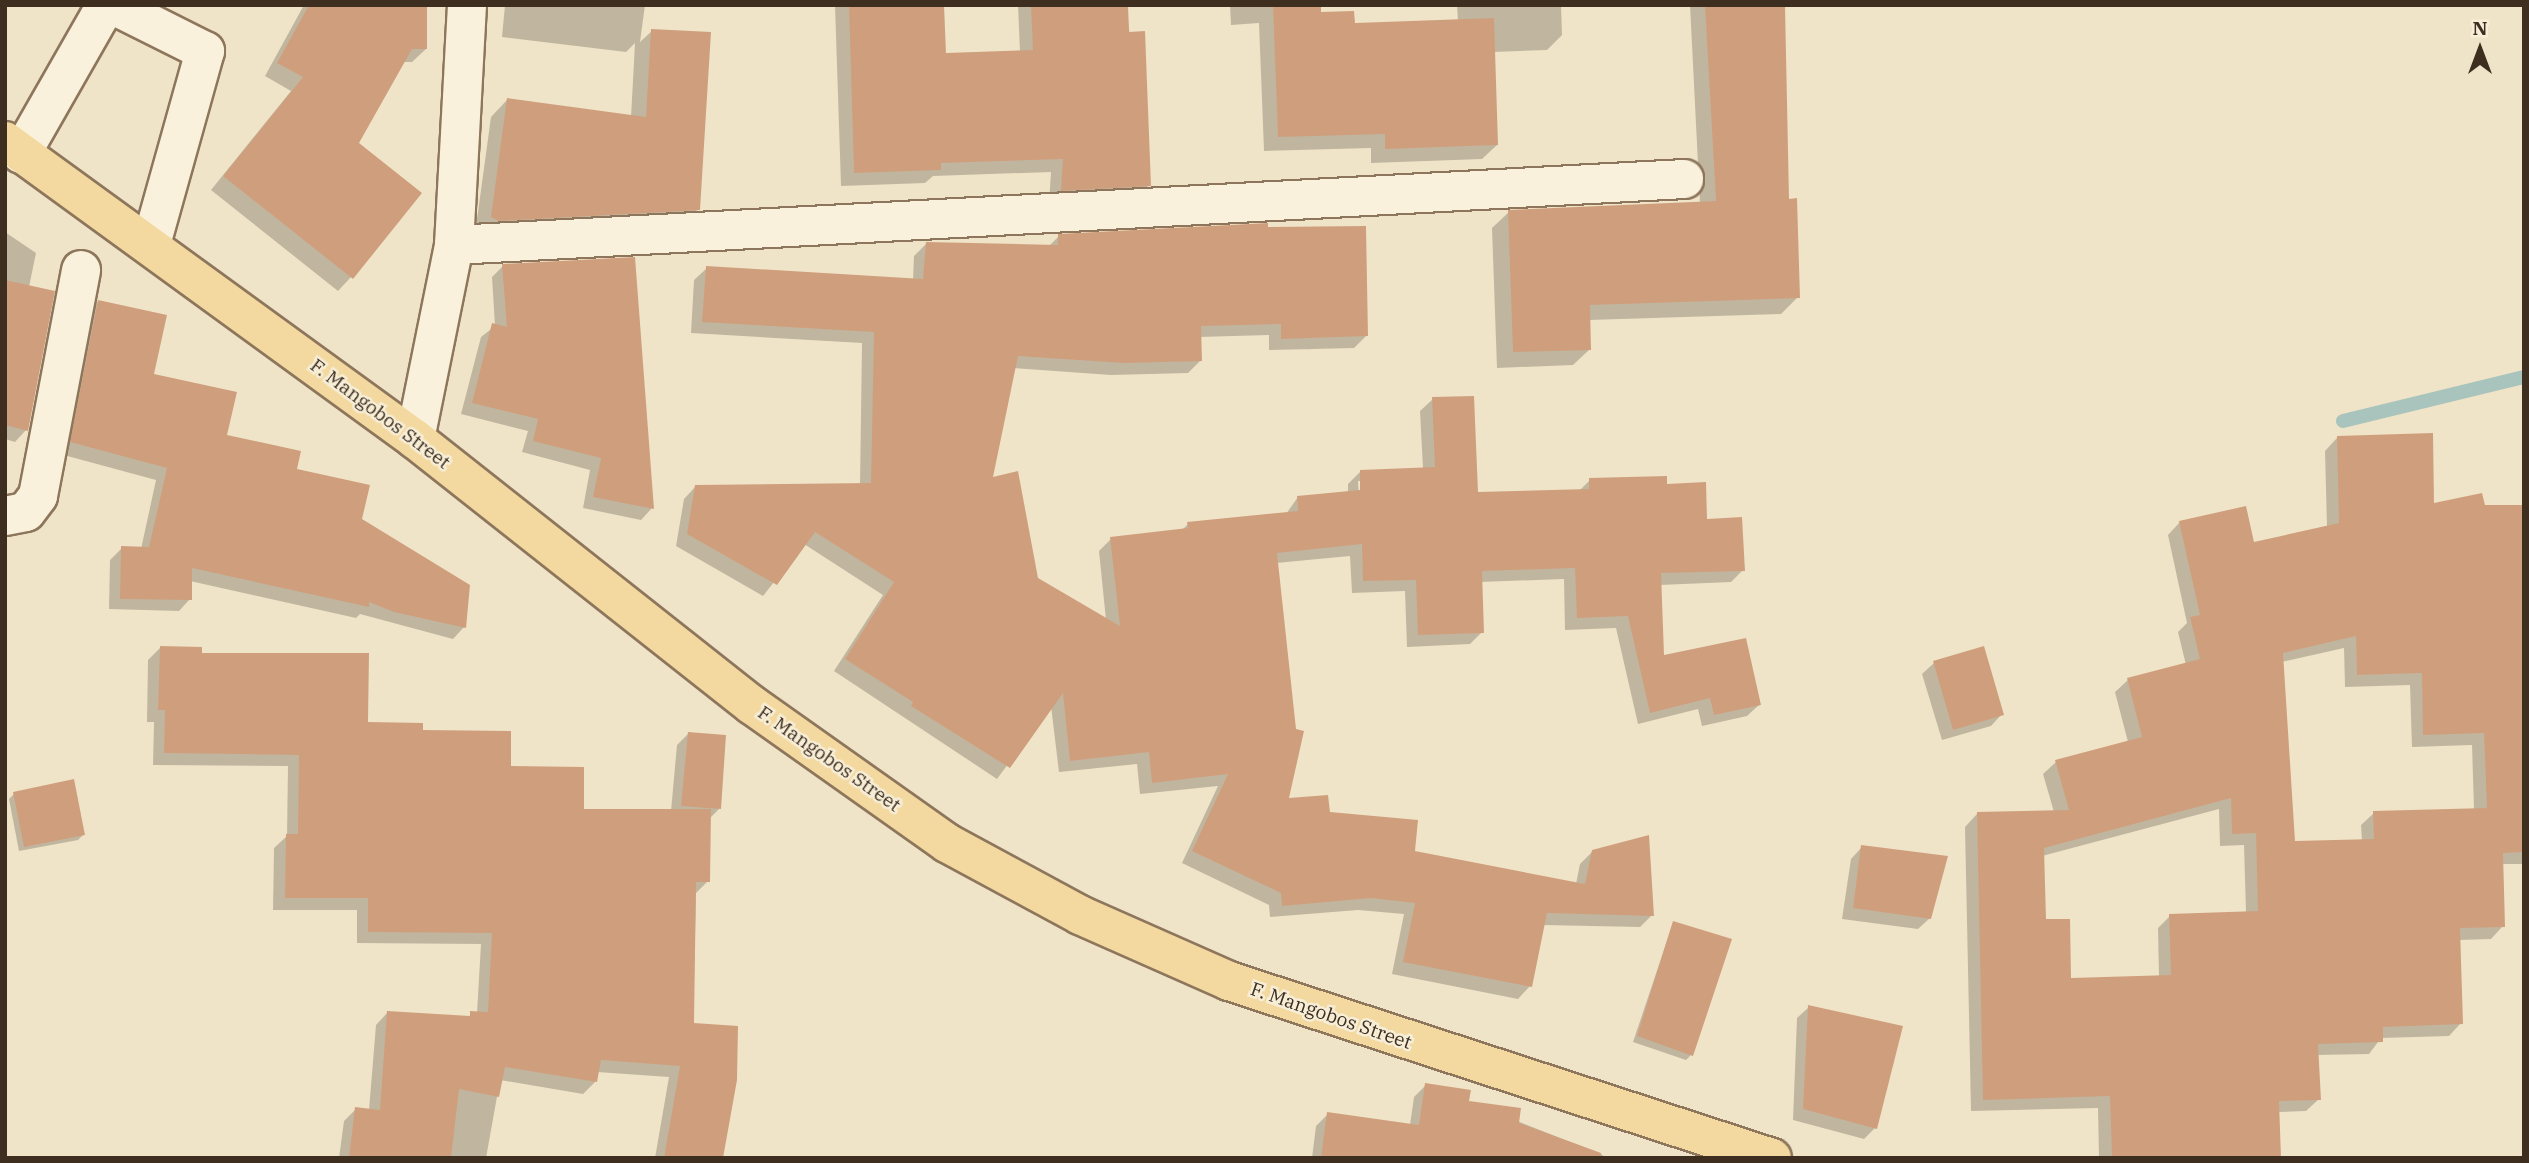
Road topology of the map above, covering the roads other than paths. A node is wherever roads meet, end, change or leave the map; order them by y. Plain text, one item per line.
1 (106, 5) edge
2 (113, 5) edge
3 (467, 5) edge
4 (13, 148) edge
5 (1684, 179) dead end
6 (151, 244) junction
7 (454, 245) junction
8 (81, 270) dead end
9 (415, 439) junction
10 (5, 516) edge
11 (1772, 1158) edge

1 - 4 street
2 - 6 street
3 - 7 street
4 - 6 main road, F. Mangobos Street
5 - 7 street
6 - 9 main road, F. Mangobos Street
7 - 9 street
8 - 10 street
9 - 11 main road, F. Mangobos Street

